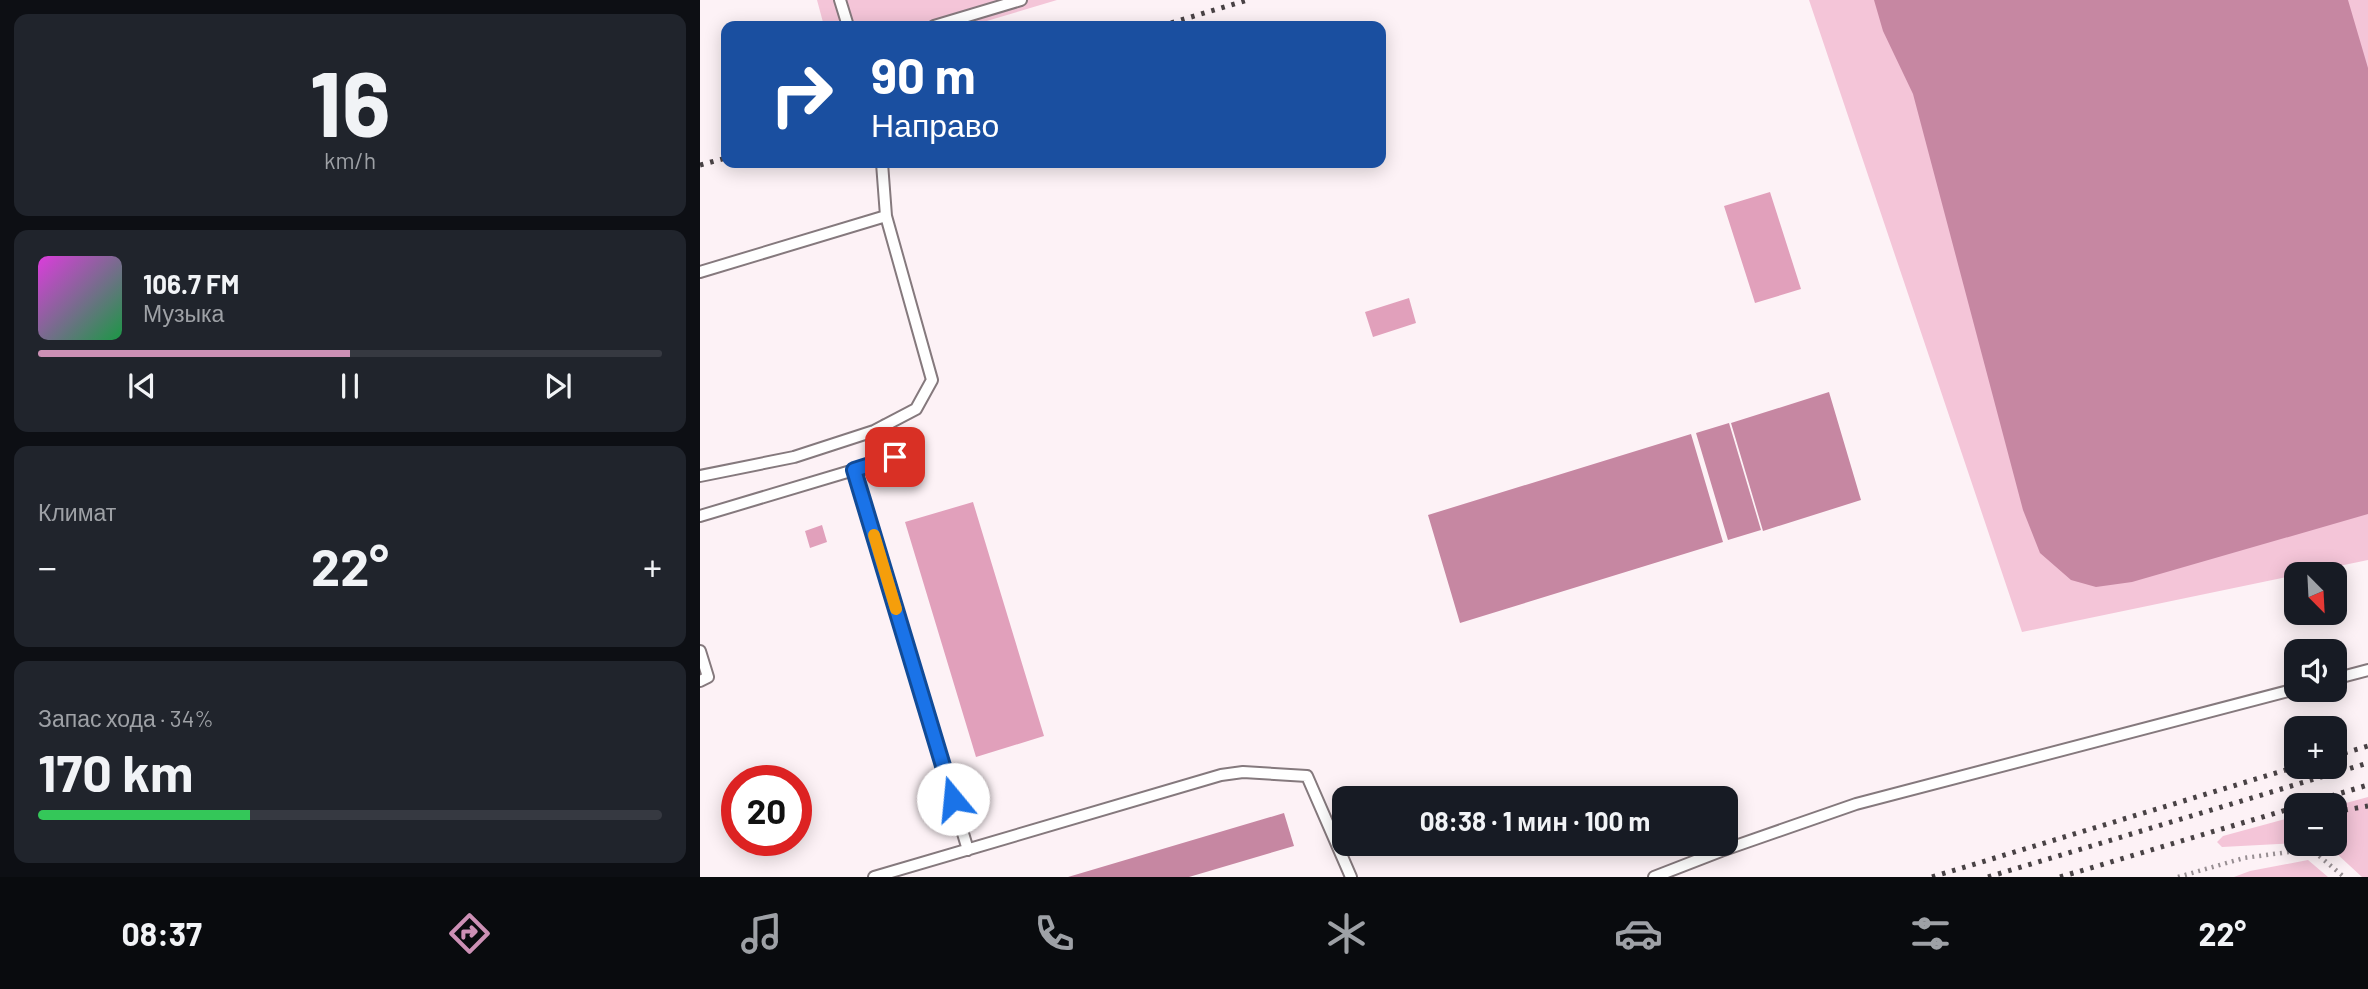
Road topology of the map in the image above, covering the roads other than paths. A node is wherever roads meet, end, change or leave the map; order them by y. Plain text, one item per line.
1 (840, 0) edge
2 (1021, 0) edge
3 (846, 21) edge
4 (951, 21) edge
5 (882, 168) edge
6 (886, 215) junction
7 (700, 272) edge
8 (885, 425) junction
9 (854, 470) junction
10 (700, 476) edge
11 (700, 516) edge
12 (700, 651) edge
13 (2368, 670) edge
14 (2347, 676) edge
15 (700, 681) edge
16 (2284, 692) edge
17 (968, 850) junction
18 (874, 877) edge
19 (1351, 877) edge
20 (1654, 877) edge

1 - 3 lane
2 - 4 lane
5 - 6 lane
6 - 7 lane
6 - 8 lane
8 - 9 lane
8 - 10 lane
9 - 11 lane
9 - 17 lane
12 - 15 lane
13 - 14 lane
16 - 20 lane
17 - 18 lane
17 - 19 lane

